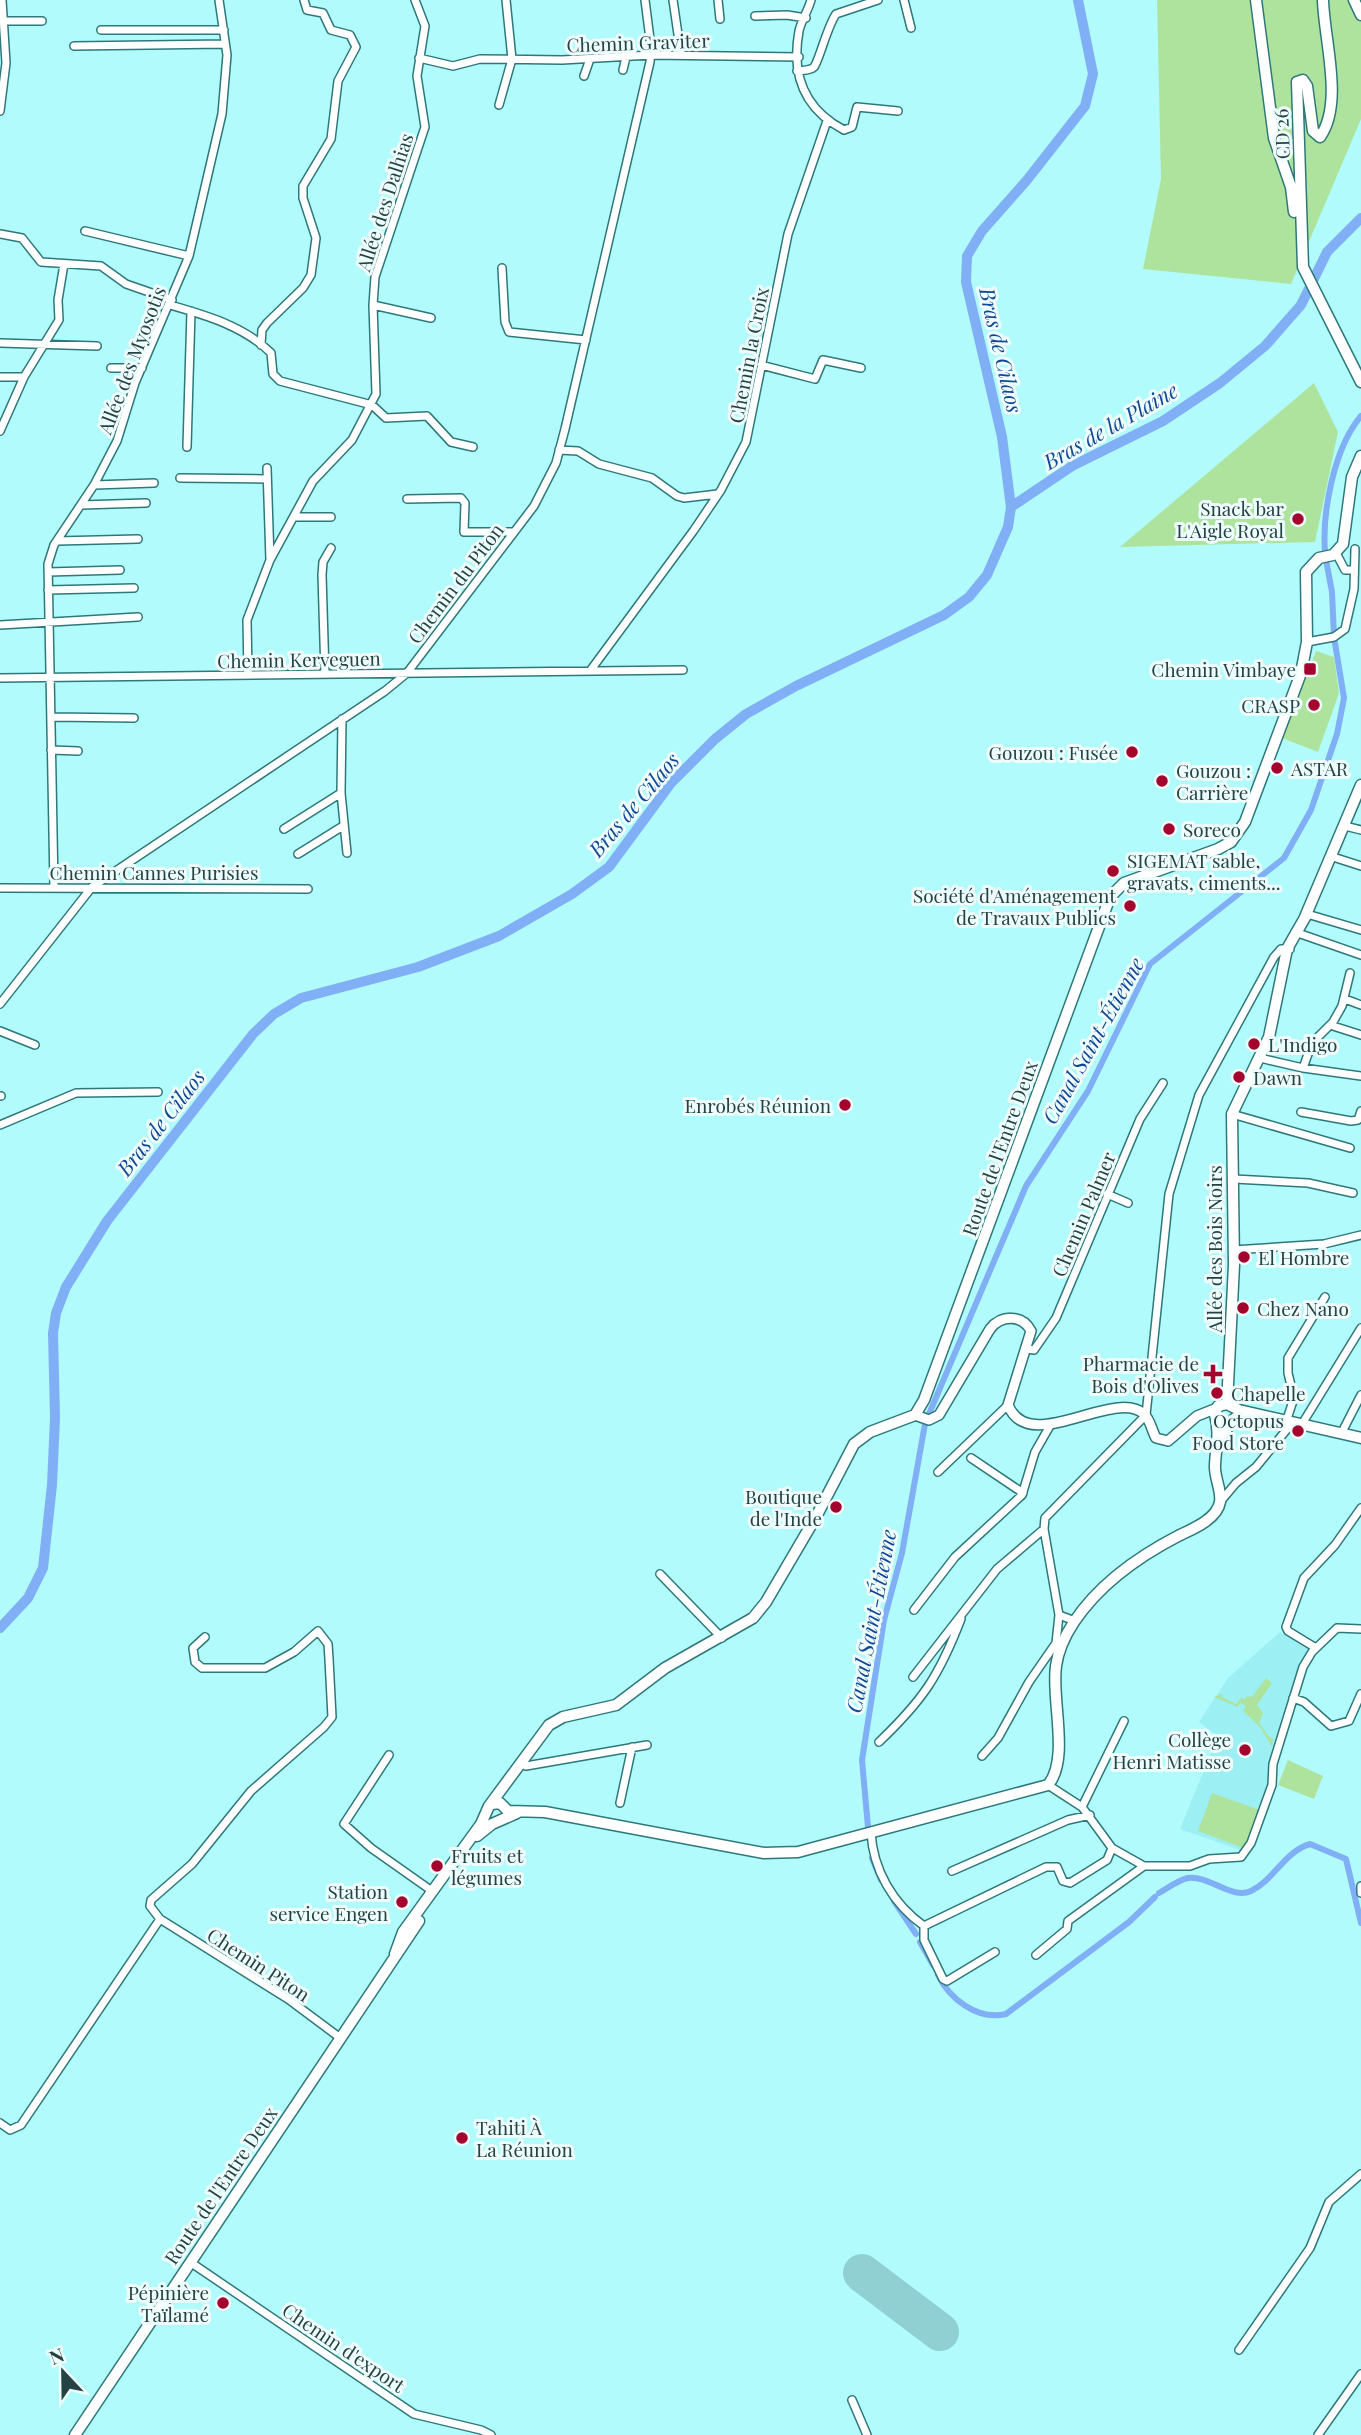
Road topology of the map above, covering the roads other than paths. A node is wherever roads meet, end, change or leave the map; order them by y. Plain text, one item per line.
1 (219, 0) edge
2 (304, 0) edge
3 (415, 0) edge
4 (506, 0) edge
5 (645, 0) edge
6 (673, 0) edge
7 (718, 0) edge
8 (811, 0) edge
9 (878, 0) edge
10 (904, 0) edge
11 (1256, 0) edge
12 (1323, 0) edge
13 (1354, 0) edge
14 (1, 6) edge
15 (1361, 15) edge
16 (755, 16) dead end
17 (806, 18) junction
18 (720, 19) dead end
19 (3, 21) junction
20 (42, 21) dead end
21 (911, 28) dead end
22 (101, 30) dead end
23 (112, 30) junction
24 (163, 30) junction
25 (224, 30) junction
26 (2, 36) edge
27 (225, 44) junction
28 (112, 45) junction
29 (163, 45) junction
30 (74, 46) dead end
31 (651, 55) junction
32 (681, 55) junction
33 (626, 57) junction
34 (799, 57) junction
35 (419, 58) junction
36 (512, 59) junction
37 (590, 59) junction
38 (3, 63) edge
39 (623, 70) dead end
40 (797, 71) junction
41 (584, 76) dead end
42 (499, 105) dead end
43 (0, 111) edge
44 (898, 111) dead end
45 (827, 121) junction
46 (85, 231) dead end
47 (0, 234) edge
48 (1301, 243) junction
49 (189, 256) junction
50 (64, 264) junction
51 (502, 268) dead end
52 (171, 302) junction
53 (373, 305) junction
54 (191, 311) junction
55 (430, 318) dead end
56 (586, 340) junction
57 (0, 343) edge
58 (43, 343) junction
59 (261, 345) junction
60 (97, 346) dead end
61 (761, 365) junction
62 (111, 368) dead end
63 (142, 368) junction
64 (861, 368) dead end
65 (0, 377) edge
66 (24, 377) junction
67 (1361, 382) edge
68 (372, 405) junction
69 (0, 431) edge
70 (187, 447) dead end
71 (473, 447) dead end
72 (559, 450) junction
73 (1361, 456) edge
74 (267, 468) dead end
75 (180, 478) dead end
76 (267, 479) junction
77 (154, 483) dead end
78 (94, 485) junction
79 (718, 494) junction
80 (407, 499) dead end
81 (146, 503) dead end
82 (81, 505) junction
83 (295, 517) junction
84 (331, 517) dead end
85 (514, 532) junction
86 (138, 539) dead end
87 (57, 541) junction
88 (331, 548) dead end
89 (1355, 549) dead end
90 (1331, 555) junction
91 (270, 560) junction
92 (121, 570) dead end
93 (1354, 570) junction
94 (48, 572) junction
95 (134, 588) dead end
96 (48, 590) junction
97 (138, 617) dead end
98 (48, 623) junction
99 (0, 625) edge
100 (1307, 642) junction
101 (683, 670) dead end
102 (590, 671) junction
103 (407, 673) junction
104 (248, 674) junction
105 (325, 674) junction
106 (50, 677) junction
107 (0, 678) edge
108 (51, 718) junction
109 (134, 718) dead end
110 (342, 719) junction
111 (51, 750) junction
112 (78, 751) dead end
113 (1361, 785) edge
114 (341, 793) junction
115 (343, 826) junction
116 (1345, 826) junction
117 (284, 829) dead end
118 (1361, 830) edge
119 (347, 853) dead end
120 (298, 854) dead end
121 (1333, 857) junction
122 (1361, 866) edge
123 (54, 886) junction
124 (92, 887) junction
125 (0, 888) edge
126 (308, 889) dead end
127 (1307, 914) junction
128 (1361, 930) edge
129 (1296, 933) junction
130 (1289, 949) junction
131 (1361, 955) edge
132 (1350, 973) dead end
133 (1345, 999) junction
134 (0, 1004) edge
135 (1361, 1005) edge
136 (1330, 1025) junction
137 (0, 1031) edge
138 (1361, 1035) edge
139 (35, 1045) dead end
140 (1260, 1058) junction
141 (1303, 1068) junction
142 (1361, 1076) edge
143 (1163, 1083) dead end
144 (158, 1092) dead end
145 (1361, 1111) edge
146 (1301, 1112) dead end
147 (1234, 1114) junction
148 (0, 1125) edge
149 (1350, 1148) dead end
150 (1234, 1180) junction
151 (1353, 1193) dead end
152 (1107, 1194) junction
153 (1128, 1203) dead end
154 (1361, 1235) edge
155 (1233, 1250) junction
156 (1325, 1297) dead end
157 (1361, 1328) edge
158 (1027, 1349) junction
159 (1361, 1395) edge
160 (1008, 1405) junction
161 (1225, 1414) junction
162 (915, 1415) junction
163 (1146, 1415) junction
164 (1287, 1421) junction
165 (1051, 1424) junction
166 (1302, 1424) junction
167 (1341, 1434) junction
168 (1361, 1438) edge
169 (971, 1458) dead end
170 (939, 1472) dead end
171 (1023, 1493) junction
172 (1220, 1502) junction
173 (1361, 1507) edge
174 (1044, 1529) junction
175 (660, 1574) dead end
176 (914, 1610) dead end
177 (965, 1610) junction
178 (1059, 1615) junction
179 (1075, 1621) junction
180 (1361, 1629) edge
181 (205, 1637) dead end
182 (722, 1638) junction
183 (1316, 1648) junction
184 (913, 1677) dead end
185 (1361, 1694) edge
186 (1293, 1698) junction
187 (1124, 1721) dead end
188 (879, 1742) dead end
189 (646, 1745) dead end
190 (632, 1747) junction
191 (389, 1755) dead end
192 (982, 1756) dead end
193 (520, 1763) junction
194 (1048, 1785) junction
195 (620, 1803) dead end
196 (1082, 1807) junction
197 (501, 1809) junction
198 (1090, 1815) junction
199 (490, 1819) junction
200 (871, 1832) junction
201 (1112, 1848) junction
202 (1144, 1866) junction
203 (952, 1871) dead end
204 (1361, 1886) edge
205 (432, 1891) junction
206 (1361, 1893) edge
207 (160, 1919) junction
208 (924, 1926) junction
209 (995, 1952) dead end
210 (395, 1954) junction
211 (1036, 1955) dead end
212 (339, 2037) junction
213 (0, 2123) edge
214 (1361, 2174) edge
215 (190, 2262) junction
216 (1239, 2350) dead end
217 (1361, 2374) edge
218 (852, 2400) dead end
219 (75, 2435) edge
220 (491, 2435) edge
221 (867, 2435) edge
222 (1318, 2435) edge

1 - 25 street, Allée des Myosotis
2 - 59 street
3 - 35 street, Allée des Dalhias
4 - 36 street
5 - 31 street, Chemin du Piton
6 - 32 street
7 - 18 street
8 - 17 street
9 - 40 street
10 - 21 street
11 - 48 main road
12 - 48 main road, CD 26
13 - 15 main road
14 - 19 street
16 - 17 street
17 - 34 street
19 - 20 street
19 - 26 street
22 - 23 street
23 - 24 street
23 - 28 street
24 - 25 street
24 - 29 street
25 - 27 street, Allée des Myosotis
26 - 38 street
27 - 29 street
27 - 49 street, Allée des Myosotis
28 - 29 street
28 - 30 street
31 - 32 street, Chemin Graviter
31 - 33 street, Chemin Graviter
31 - 56 street, Chemin du Piton
32 - 34 street, Chemin Graviter
33 - 37 street, Chemin Graviter
33 - 39 street
34 - 40 street
35 - 36 street, Chemin Graviter
35 - 53 street, Allée des Dalhias
36 - 37 street, Chemin Graviter
36 - 42 street
37 - 41 street
38 - 43 street
40 - 45 street
44 - 45 street
45 - 61 street, Chemin la Croix
46 - 49 street
47 - 50 street
48 - 67 main road, CD 26
49 - 52 street, Allée des Myosotis
50 - 52 street
50 - 58 street
51 - 56 street
52 - 54 street
52 - 63 street, Allée des Myosotis
53 - 55 street
53 - 68 street, Allée des Dalhias
54 - 59 street
54 - 70 street
56 - 72 street, Chemin du Piton
57 - 58 street
58 - 60 street
58 - 66 street
59 - 68 street
61 - 64 street
61 - 79 street, Chemin la Croix
62 - 63 street
63 - 78 street, Allée des Myosotis
65 - 66 street
66 - 69 street
68 - 71 street
68 - 83 street, Allée des Dalhias
72 - 79 street
72 - 85 street, Chemin du Piton
73 - 90 main road, Route de l'Entre Deux
74 - 76 street
75 - 76 street
76 - 91 street
77 - 78 street
78 - 82 street, Allée des Myosotis
79 - 102 street, Chemin la Croix
80 - 85 street
81 - 82 street
82 - 87 street, Allée des Myosotis
83 - 84 street
83 - 91 street, Allée des Dalhias
85 - 103 street, Chemin du Piton
86 - 87 street
87 - 94 street, Allée des Myosotis
88 - 105 street
89 - 93 street
90 - 93 street
90 - 100 main road, Route de l'Entre Deux
91 - 104 street, Allée des Dalhias
92 - 94 street
93 - 100 street
94 - 96 street, Allée des Myosotis
95 - 96 street
96 - 98 street, Allée des Myosotis
97 - 98 street
98 - 99 street
98 - 106 street, Allée des Myosotis
100 - 162 main road, Route de l'Entre Deux
101 - 102 street, Chemin Kerveguen
102 - 103 street, Chemin Kerveguen
103 - 105 street, Chemin Kerveguen
103 - 110 street, Chemin du Piton
104 - 105 street, Chemin Kerveguen
104 - 106 street, Chemin Kerveguen
106 - 107 street, Chemin Kerveguen
106 - 108 street, Allée des Myosotis
108 - 109 street
108 - 111 street, Allée des Myosotis
110 - 114 street
110 - 124 street, Chemin du Piton
111 - 112 street
111 - 123 street, Allée des Myosotis
113 - 116 main road, Allée des Bois Noirs
114 - 115 street
114 - 117 street
115 - 119 street
115 - 120 street
116 - 118 street
116 - 121 main road, Allée des Bois Noirs
121 - 122 street
121 - 127 main road, Allée des Bois Noirs
123 - 124 street, Chemin Cannes Purisies
123 - 125 street, Chemin Cannes Purisies
124 - 126 street, Chemin Cannes Purisies
124 - 134 street, Chemin du Piton
127 - 128 street
127 - 129 main road, Allée des Bois Noirs
129 - 130 main road, Allée des Bois Noirs
129 - 131 street
130 - 140 main road, Allée des Bois Noirs
130 - 163 street
132 - 133 street
133 - 135 street
133 - 136 street
136 - 138 street
136 - 141 street
137 - 139 street
140 - 141 street
140 - 147 main road, Allée des Bois Noirs
141 - 142 street
143 - 152 street, Chemin Palmer
144 - 148 street
145 - 146 street
147 - 149 street
147 - 150 main road, Allée des Bois Noirs
150 - 151 street
150 - 155 main road, Allée des Bois Noirs
152 - 153 street
152 - 158 street, Chemin Palmer
154 - 155 street
155 - 161 main road, Allée des Bois Noirs
156 - 164 street
157 - 166 street
158 - 160 street
158 - 162 street
159 - 167 street
160 - 165 street
160 - 170 street
161 - 163 street
161 - 164 main road
161 - 172 main road, Allée des Bois Noirs
162 - 182 main road
163 - 165 street
163 - 174 street
164 - 166 main road
164 - 172 street
165 - 171 street
166 - 167 main road
167 - 168 main road
169 - 171 street
171 - 176 street
172 - 179 main road
173 - 183 street
174 - 177 street
174 - 178 street
175 - 182 street
177 - 184 street
177 - 188 street
178 - 179 street
178 - 192 street
179 - 194 main road
180 - 183 street
181 - 207 street
182 - 193 main road
183 - 186 street
185 - 186 street
186 - 202 street
187 - 196 street
189 - 190 street
190 - 193 street
190 - 195 street
191 - 205 street
193 - 197 main road
194 - 196 street
194 - 200 main road
196 - 198 street
197 - 199 main road
197 - 199 main road
197 - 200 main road
198 - 201 street
198 - 203 street
199 - 205 main road, Route de l'Entre Deux
199 - 210 main road, Route de l'Entre Deux
200 - 208 street
201 - 202 street
201 - 208 street
202 - 211 street
204 - 206 street
205 - 210 main road, Route de l'Entre Deux
207 - 212 street, Chemin Piton
207 - 213 street
208 - 209 street
210 - 212 main road, Route de l'Entre Deux
212 - 215 main road, Route de l'Entre Deux
214 - 216 street
215 - 219 main road, Route de l'Entre Deux
215 - 220 street, Chemin d'export
217 - 222 street
218 - 221 street

